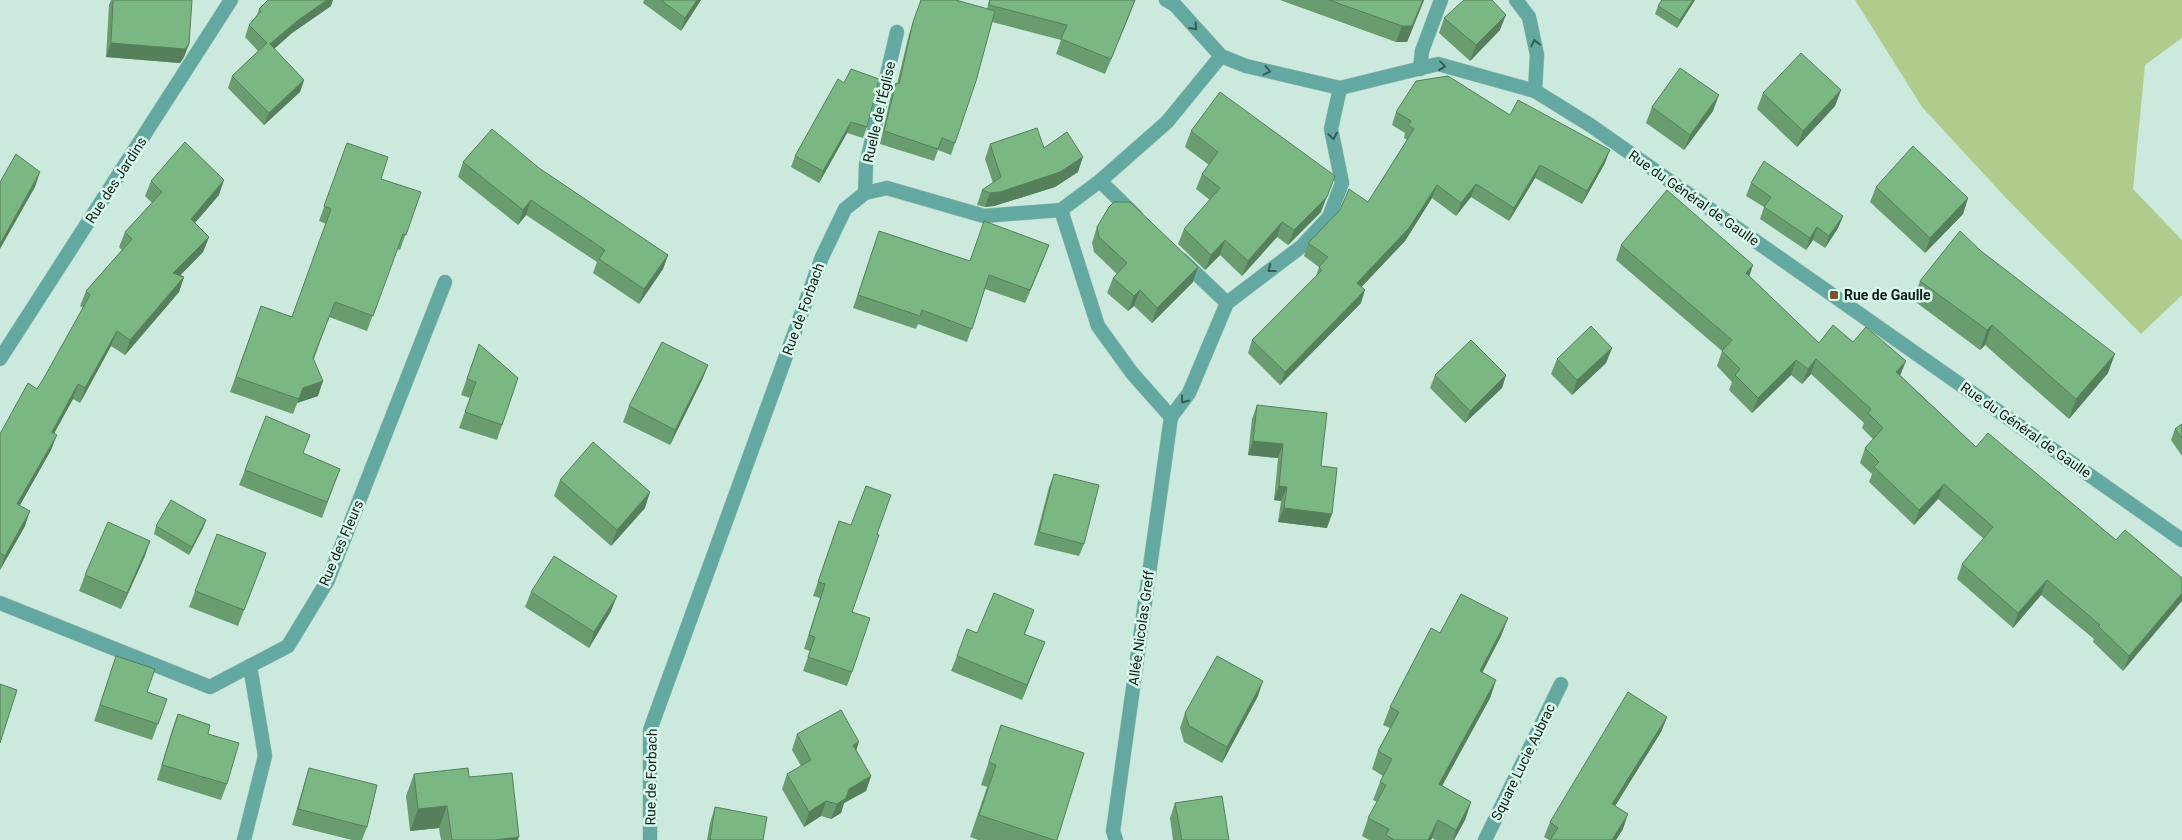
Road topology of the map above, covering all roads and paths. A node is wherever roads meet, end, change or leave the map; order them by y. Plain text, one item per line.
1 (231, 0) edge
2 (1166, 0) edge
3 (1442, 0) edge
4 (1516, 0) edge
5 (897, 32) dead end
6 (1221, 56) junction
7 (1420, 68) junction
8 (1340, 88) junction
9 (1535, 91) junction
10 (1100, 181) junction
11 (865, 193) junction
12 (1061, 210) junction
13 (1150, 228) edge
14 (1171, 249) edge
15 (445, 282) dead end
16 (1227, 302) junction
17 (0, 360) edge
18 (1171, 416) junction
19 (2181, 538) edge
20 (0, 603) edge
21 (250, 666) junction
22 (1561, 684) dead end
23 (244, 840) edge
24 (650, 840) edge
25 (1116, 840) edge
26 (1485, 840) edge

1 - 17 street, Rue des Jardins
2 -> 6 street, Rue du Général de Gaulle
3 - 7 street
9 -> 4 street
5 - 11 street, Ruelle de l'Église
6 -> 8 street, Rue du Général de Gaulle
6 - 10 street
7 - 8 street, Rue du Général de Gaulle
7 -> 9 street, Rue du Général de Gaulle
8 -> 16 street
9 - 19 street, Rue du Général de Gaulle
10 - 12 street
10 - 13 street
11 - 12 street, Rue de Forbach
11 - 24 street, Rue de Forbach
12 - 18 street
14 - 16 street
15 - 21 street, Rue des Fleurs
16 -> 18 street
18 - 25 street, Allée Nicolas Greff
20 - 21 street, Rue des Fleurs
21 - 23 street
22 - 26 street, Square Lucie Aubrac

